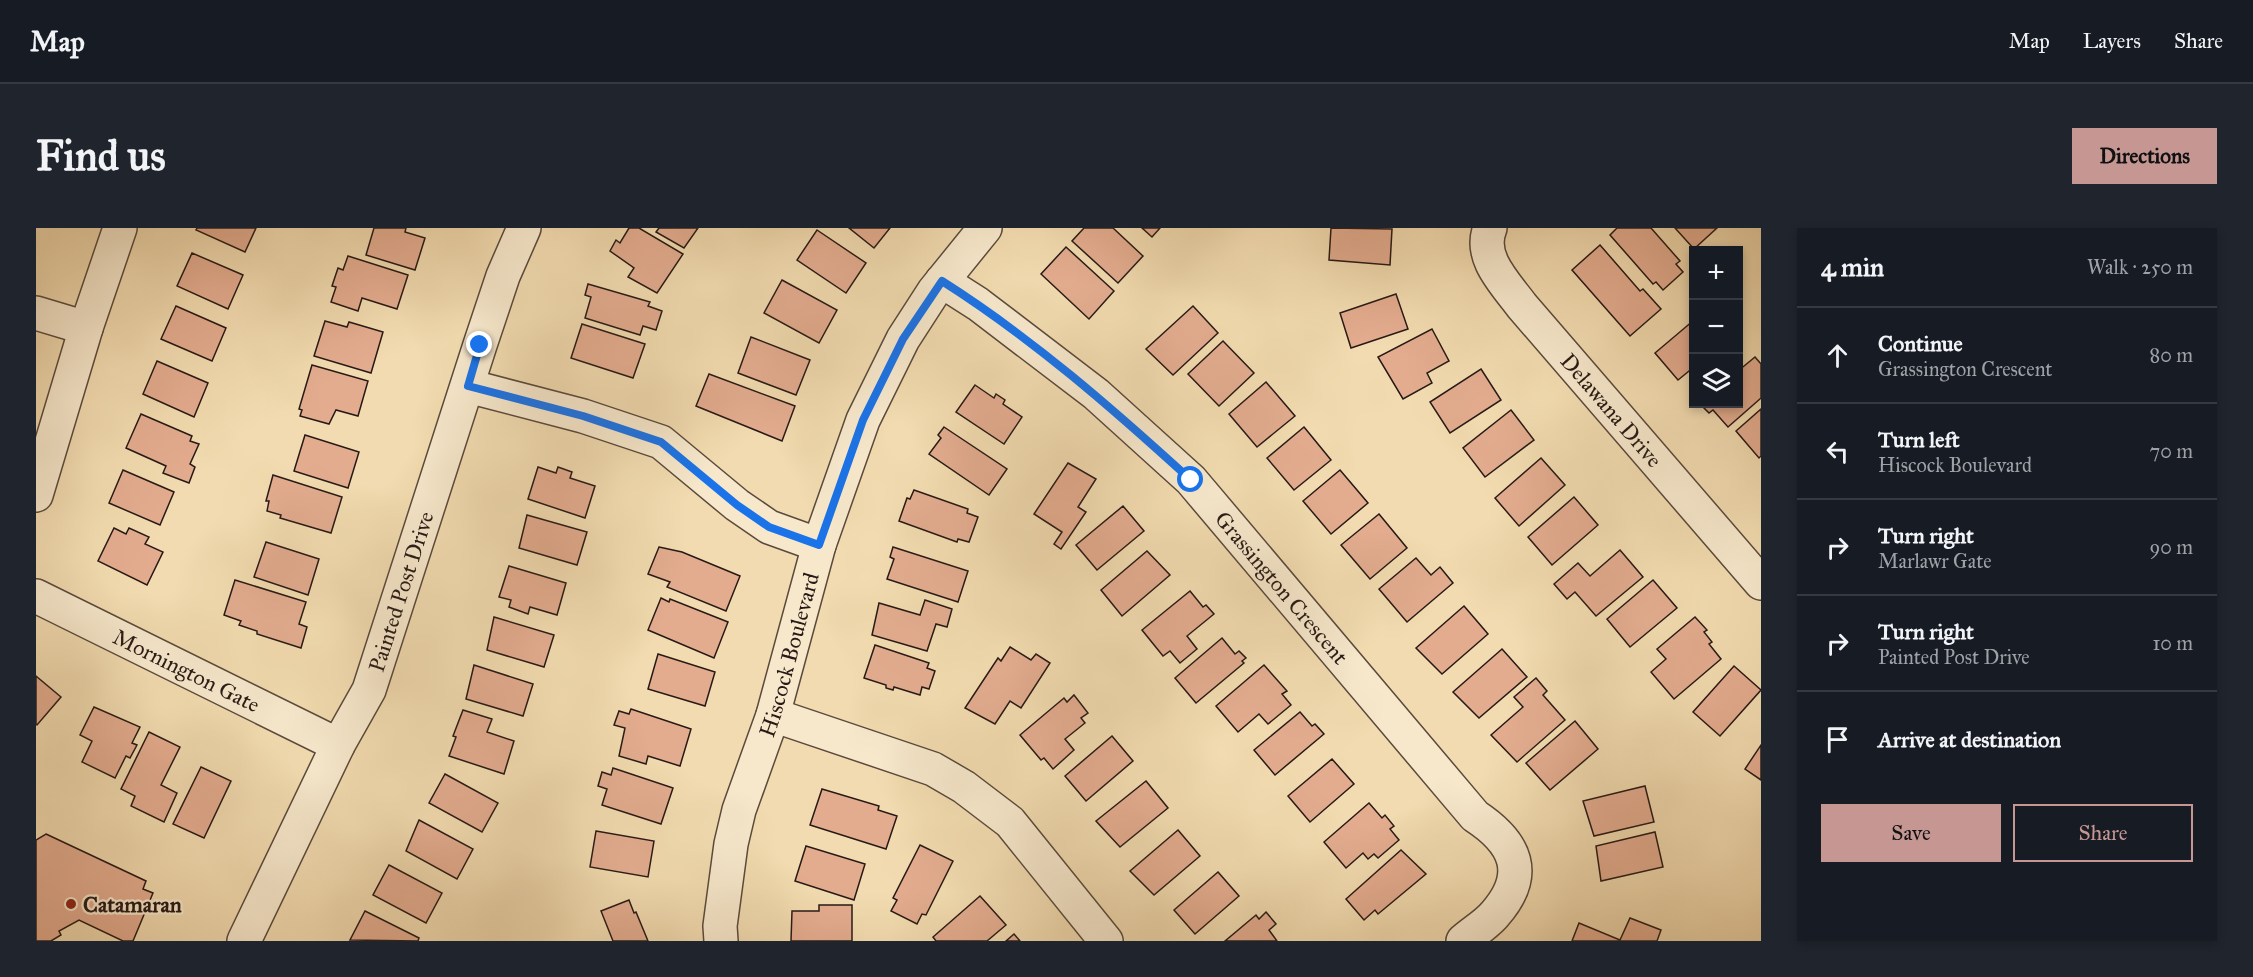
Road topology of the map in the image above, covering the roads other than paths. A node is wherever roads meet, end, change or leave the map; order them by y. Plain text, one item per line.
1 (120, 228) edge
2 (524, 228) edge
3 (986, 228) edge
4 (1490, 228) edge
5 (942, 281) junction
6 (36, 313) edge
7 (86, 328) junction
8 (468, 386) junction
9 (36, 495) edge
10 (819, 545) junction
11 (1761, 583) edge
12 (36, 596) edge
13 (773, 715) junction
14 (338, 745) junction
15 (244, 941) edge
16 (721, 941) edge
17 (1106, 941) edge
18 (1463, 941) edge

1 - 7 street
2 - 8 street, Painted Post Drive
3 - 5 street, Hiscock Boulevard
4 - 11 street, Delawana Drive
5 - 10 street, Hiscock Boulevard
5 - 18 street, Grassington Crescent
6 - 7 street
7 - 9 street
8 - 10 street
8 - 14 street, Painted Post Drive
10 - 13 street, Hiscock Boulevard
12 - 14 street, Mornington Gate
13 - 16 street, Hiscock Boulevard
13 - 17 street
14 - 15 street, Painted Post Drive

